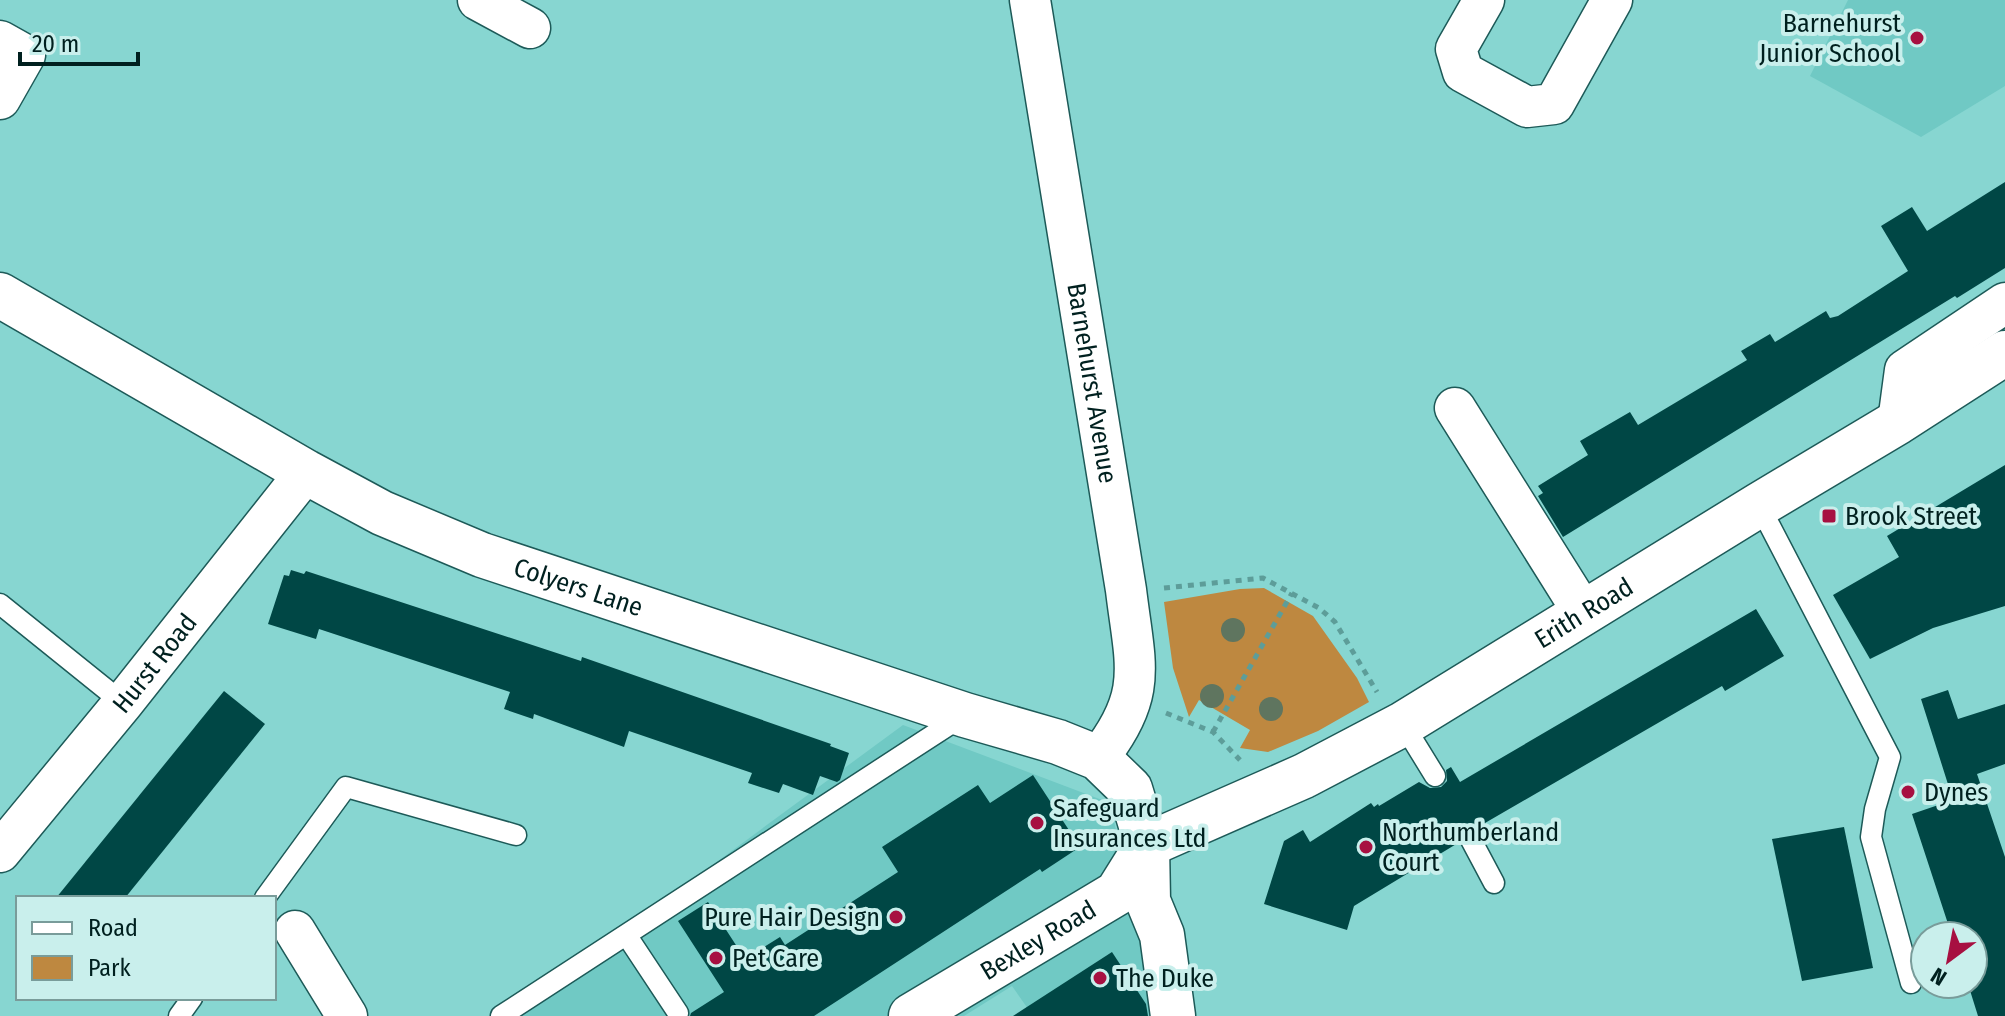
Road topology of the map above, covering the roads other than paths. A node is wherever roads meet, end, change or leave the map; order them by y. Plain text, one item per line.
1 (478, 0) edge
2 (1030, 0) edge
3 (1484, 0) edge
4 (1612, 0) edge
5 (530, 28) dead end
6 (0, 41) edge
7 (0, 99) edge
8 (0, 295) edge
9 (2005, 303) edge
10 (2005, 353) edge
11 (1455, 408) dead end
12 (1898, 422) junction
13 (306, 472) junction
14 (1759, 505) junction
15 (0, 604) edge
16 (1583, 612) junction
17 (123, 703) junction
18 (965, 715) junction
19 (1400, 726) junction
20 (1098, 758) junction
21 (1435, 776) dead end
22 (516, 835) dead end
23 (1469, 836) dead end
24 (1147, 845) junction
25 (0, 852) edge
26 (1494, 883) dead end
27 (266, 896) edge
28 (295, 931) dead end
29 (627, 936) junction
30 (1909, 976) edge
31 (678, 1013) dead end
32 (347, 1016) edge
33 (501, 1016) edge
34 (911, 1016) edge
35 (1173, 1016) edge

1 - 5 street
2 - 20 street, Barnehurst Avenue
3 - 4 street
6 - 7 street
8 - 13 street, Colyers Lane
9 - 12 street
10 - 12 street, Erith Road
11 - 16 street
12 - 14 street, Erith Road
13 - 17 street, Hurst Road
13 - 18 street, Colyers Lane
14 - 16 street, Erith Road
14 - 30 lane
15 - 17 lane
16 - 19 street, Erith Road
17 - 25 street, Hurst Road
18 - 20 street, Colyers Lane
18 - 29 lane
19 - 21 lane
19 - 24 street, Erith Road
20 - 24 street, Colyers Lane
22 - 27 lane
23 - 26 lane
24 - 34 street, Bexley Road
24 - 35 street
28 - 32 street
29 - 31 lane
29 - 33 lane

